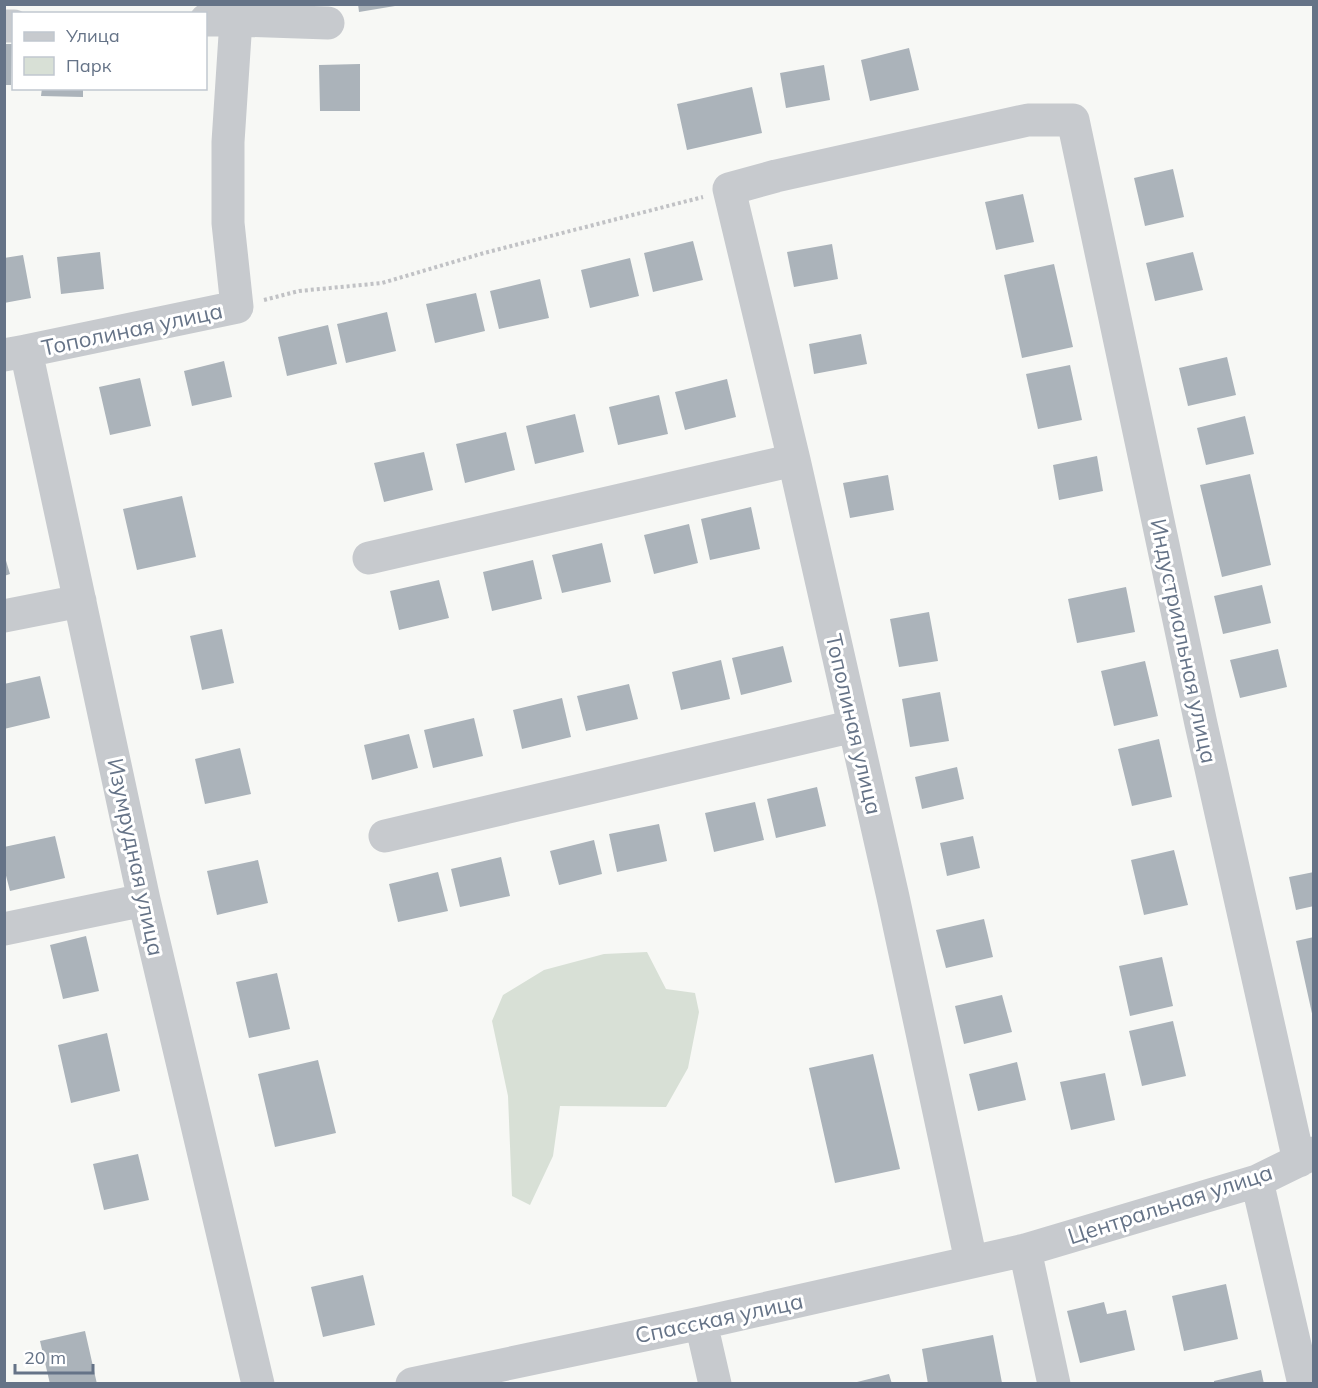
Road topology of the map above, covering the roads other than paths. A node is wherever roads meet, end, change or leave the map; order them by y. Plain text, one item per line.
1 (221, 20) edge
2 (328, 23) dead end
3 (1073, 120) joint
4 (15, 353) edge
5 (794, 460) junction
6 (369, 558) dead end
7 (80, 601) junction
8 (4, 616) edge
9 (854, 726) junction
10 (385, 836) dead end
11 (144, 900) junction
12 (4, 929) edge
13 (1306, 1157) edge
14 (1257, 1181) junction
15 (1025, 1250) junction
16 (971, 1261) junction
17 (701, 1323) junction
18 (258, 1383) edge
19 (412, 1383) edge
20 (715, 1383) edge
21 (1054, 1383) edge
22 (1304, 1383) edge

1 - 2 street
1 - 4 street, Тополиная улица
3 - 5 street, Тополиная улица
3 - 13 street, Индустриальная улица
4 - 7 street, Изумрудная улица
5 - 6 street
5 - 9 street, Тополиная улица
7 - 8 street
7 - 11 street, Изумрудная улица
9 - 10 street
9 - 16 street, Тополиная улица
11 - 12 street
11 - 18 street, Изумрудная улица
13 - 14 street, Центральная улица
14 - 15 street, Центральная улица
14 - 22 street
15 - 16 street, Спасская улица
15 - 21 street
16 - 17 street, Спасская улица
17 - 19 street, Спасская улица
17 - 20 street

